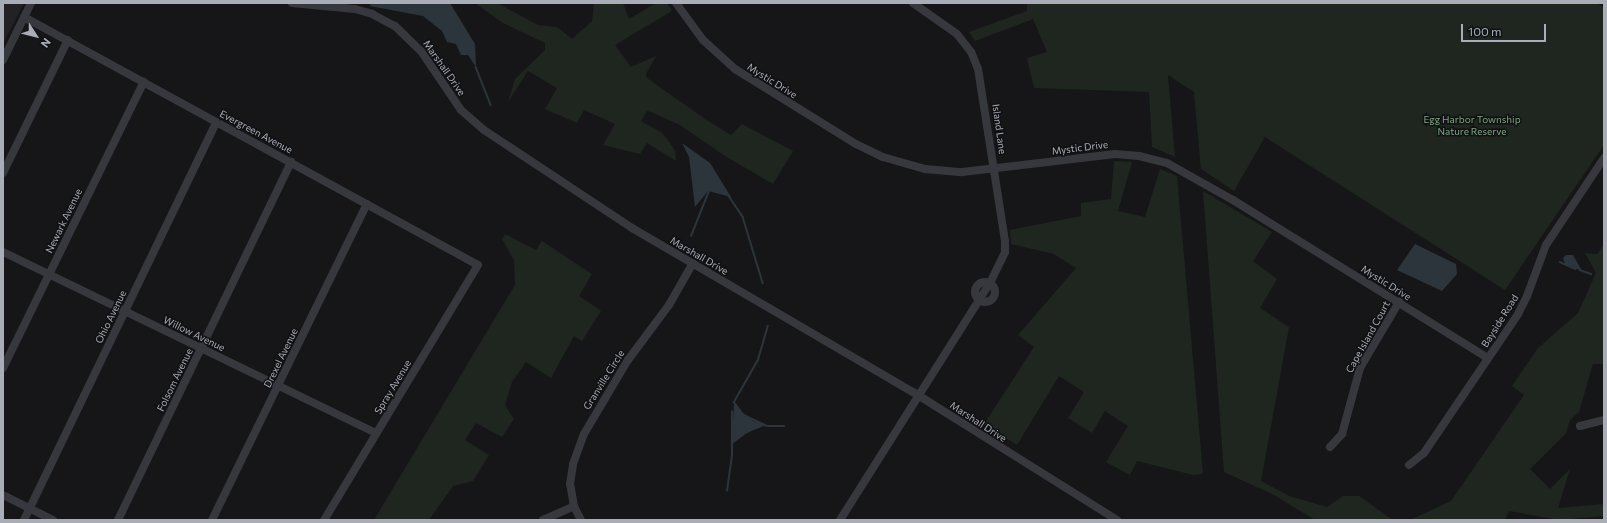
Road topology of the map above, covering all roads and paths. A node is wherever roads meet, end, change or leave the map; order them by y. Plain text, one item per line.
1 (30, 3) edge
2 (292, 3) edge
3 (676, 3) edge
4 (913, 3) edge
5 (24, 17) junction
6 (68, 40) junction
7 (3, 60) edge
8 (144, 82) junction
9 (216, 122) junction
10 (1604, 158) edge
11 (291, 162) junction
12 (995, 170) junction
13 (3, 173) edge
14 (367, 204) junction
15 (3, 252) edge
16 (693, 264) junction
17 (478, 265) joint
18 (49, 274) junction
19 (990, 283) junction
20 (978, 300) junction
21 (1399, 302) junction
22 (125, 311) junction
23 (202, 348) junction
24 (1488, 358) junction
25 (3, 368) edge
26 (279, 386) junction
27 (919, 396) junction
28 (1604, 420) edge
29 (1580, 426) dead end
30 (376, 433) junction
31 (1330, 447) dead end
32 (1409, 465) dead end
33 (3, 495) edge
34 (574, 506) junction
35 (30, 508) junction
36 (24, 520) edge
37 (54, 520) edge
38 (118, 520) edge
39 (212, 520) edge
40 (324, 520) edge
41 (543, 520) edge
42 (581, 520) edge
43 (840, 520) edge
44 (1117, 520) edge

1 - 5 street
2 - 16 street, Marshall Drive
3 - 12 street, Mystic Drive
4 - 12 street, Island Lane
5 - 6 street, Evergreen Avenue
5 - 7 street
6 - 8 street, Evergreen Avenue
6 - 13 street
8 - 9 street, Evergreen Avenue
8 - 18 street, Newark Avenue
9 - 11 street, Evergreen Avenue
9 - 22 street, Ohio Avenue
10 - 24 street, Bayside Road
11 - 14 street, Evergreen Avenue
11 - 23 street, Folsom Avenue
12 - 19 street, Island Lane
12 - 21 street, Mystic Drive
14 - 17 street, Evergreen Avenue
14 - 26 street, Drexel Avenue
15 - 18 street, Willow Avenue
16 - 27 street, Marshall Drive
16 - 34 street, Granville Circle
17 - 30 street, Spray Avenue
18 - 22 street, Willow Avenue
18 - 25 street, Newark Avenue
19 - 20 street
19 - 20 street, Island Lane
20 - 27 street
21 - 24 street, Mystic Drive
21 - 31 street, Cape Island Court
22 - 23 street, Willow Avenue
22 - 35 street, Ohio Avenue
23 - 26 street, Willow Avenue
23 - 38 street, Folsom Avenue
24 - 32 street, Bayside Road
26 - 30 street, Willow Avenue
26 - 39 street, Drexel Avenue
27 - 43 street
27 - 44 street, Marshall Drive
28 - 29 street
30 - 40 street, Spray Avenue
33 - 35 street
34 - 41 street
34 - 42 street, Granville Circle
35 - 36 street, Ohio Avenue
35 - 37 street

